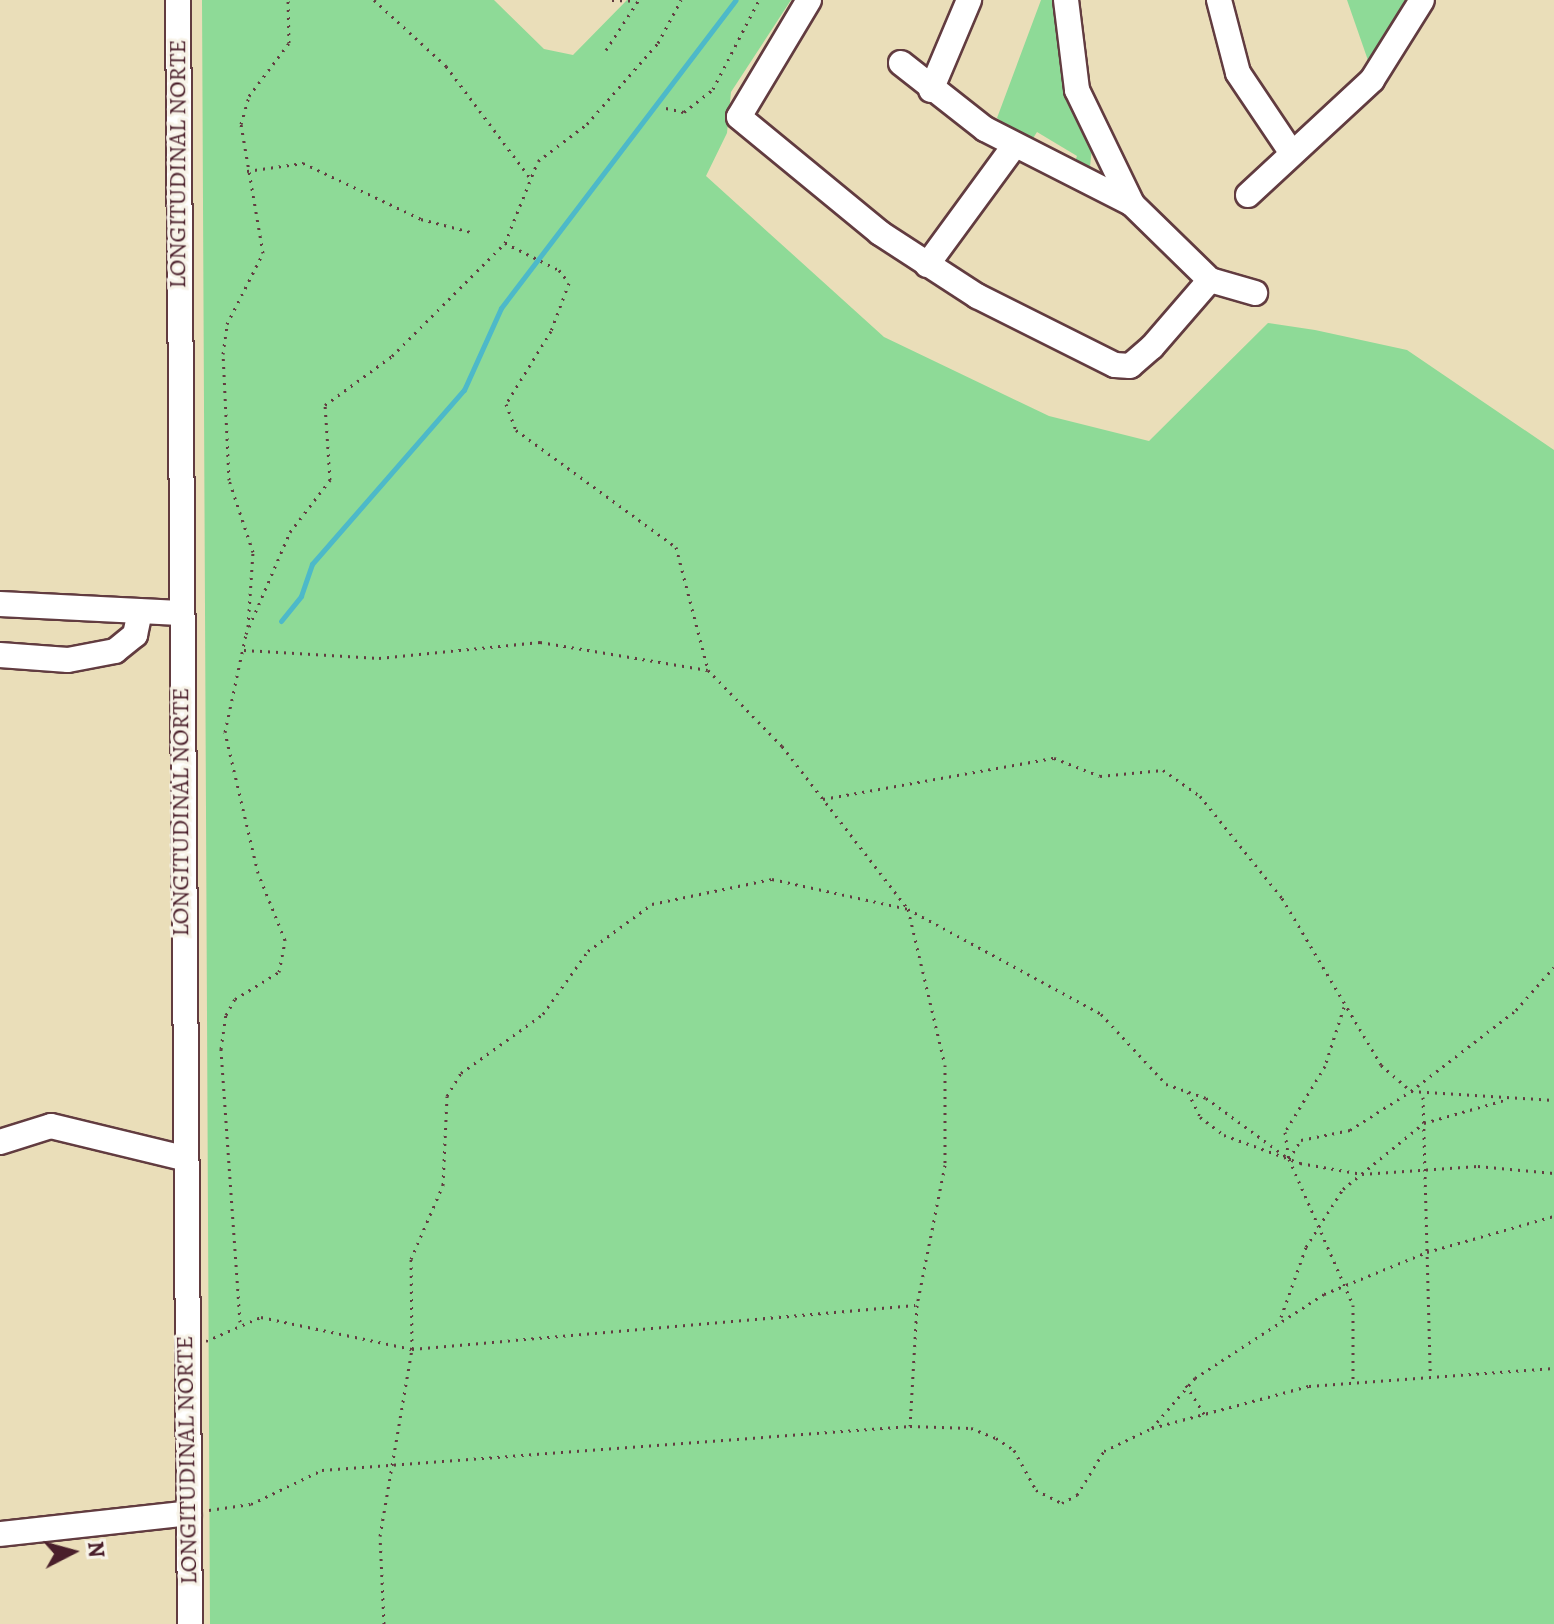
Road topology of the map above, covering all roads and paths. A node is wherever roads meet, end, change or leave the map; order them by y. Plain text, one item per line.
1 (178, 0) edge
2 (288, 0) edge
3 (374, 0) edge
4 (612, 0) edge
5 (638, 0) edge
6 (681, 0) edge
7 (759, 0) edge
8 (809, 0) edge
9 (969, 0) edge
10 (1066, 0) edge
11 (1219, 0) edge
12 (1422, 0) edge
13 (606, 50) dead end
14 (901, 63) dead end
15 (931, 90) junction
16 (666, 108) dead end
17 (1014, 146) junction
18 (1102, 148) junction
19 (1291, 152) junction
20 (247, 171) junction
21 (1076, 175) junction
22 (530, 178) junction
23 (1248, 195) dead end
24 (1132, 204) junction
25 (471, 232) dead end
26 (505, 243) junction
27 (927, 265) junction
28 (1210, 280) junction
29 (1255, 293) dead end
30 (0, 604) edge
31 (140, 612) junction
32 (180, 613) junction
33 (246, 634) junction
34 (244, 650) junction
35 (0, 655) edge
36 (708, 670) junction
37 (823, 799) junction
38 (908, 909) junction
39 (1554, 967) edge
40 (1344, 1007) junction
41 (1411, 1091) junction
42 (1188, 1092) junction
43 (1423, 1097) junction
44 (1512, 1097) junction
45 (1554, 1100) edge
46 (1424, 1123) junction
47 (0, 1142) edge
48 (183, 1158) junction
49 (1289, 1159) junction
50 (1428, 1171) junction
51 (1554, 1173) edge
52 (1362, 1174) junction
53 (1554, 1216) edge
54 (1318, 1224) junction
55 (1427, 1252) junction
56 (1344, 1284) junction
57 (917, 1305) junction
58 (1280, 1319) junction
59 (240, 1322) junction
60 (184, 1337) junction
61 (412, 1349) junction
62 (1554, 1368) edge
63 (1430, 1373) junction
64 (1353, 1380) junction
65 (1186, 1385) junction
66 (1204, 1414) junction
67 (910, 1426) junction
68 (1152, 1428) junction
69 (396, 1468) junction
70 (189, 1513) junction
71 (0, 1534) edge
72 (190, 1624) edge
73 (384, 1624) edge

1 - 32 street, LONGITUDINAL NORTE
2 - 20 path
3 - 22 path
4 - 5 path
5 - 13 path
6 - 22 path
7 - 16 path
8 - 27 street
9 - 15 street
10 - 18 street
11 - 19 street
12 - 19 street
14 - 15 street
15 - 17 street
17 - 21 street
17 - 27 street
18 - 21 street
18 - 24 street
19 - 23 street
20 - 25 path
20 - 33 path
21 - 24 street
22 - 26 path
24 - 28 street
26 - 33 path
26 - 36 path
27 - 28 street
28 - 29 street
30 - 31 street
31 - 32 street
31 - 35 street
32 - 48 street, LONGITUDINAL NORTE
33 - 34 path
34 - 36 path
34 - 59 path
36 - 37 path
37 - 38 path
37 - 40 path
38 - 42 path
38 - 57 path
38 - 61 path
39 - 41 path
40 - 41 path
40 - 49 path
41 - 43 path
41 - 49 path
42 - 49 path
42 - 49 path
43 - 44 path
43 - 46 path
44 - 45 path
44 - 46 path
46 - 50 path
46 - 52 path
47 - 48 street
48 - 60 street, LONGITUDINAL NORTE
49 - 52 path
49 - 54 path
50 - 51 path
50 - 52 path
50 - 55 path
52 - 54 path
53 - 55 path
54 - 56 path
54 - 58 path
55 - 56 path
55 - 63 path
56 - 58 path
56 - 64 path
57 - 61 path
57 - 67 path
58 - 65 path
59 - 60 path
59 - 61 path
60 - 70 street, LONGITUDINAL NORTE
61 - 69 path
62 - 63 path
63 - 64 path
64 - 66 path
65 - 66 path
65 - 68 path
66 - 68 path
67 - 68 path
67 - 69 path
69 - 70 path
69 - 73 path
70 - 71 street
70 - 72 street, LONGITUDINAL NORTE

